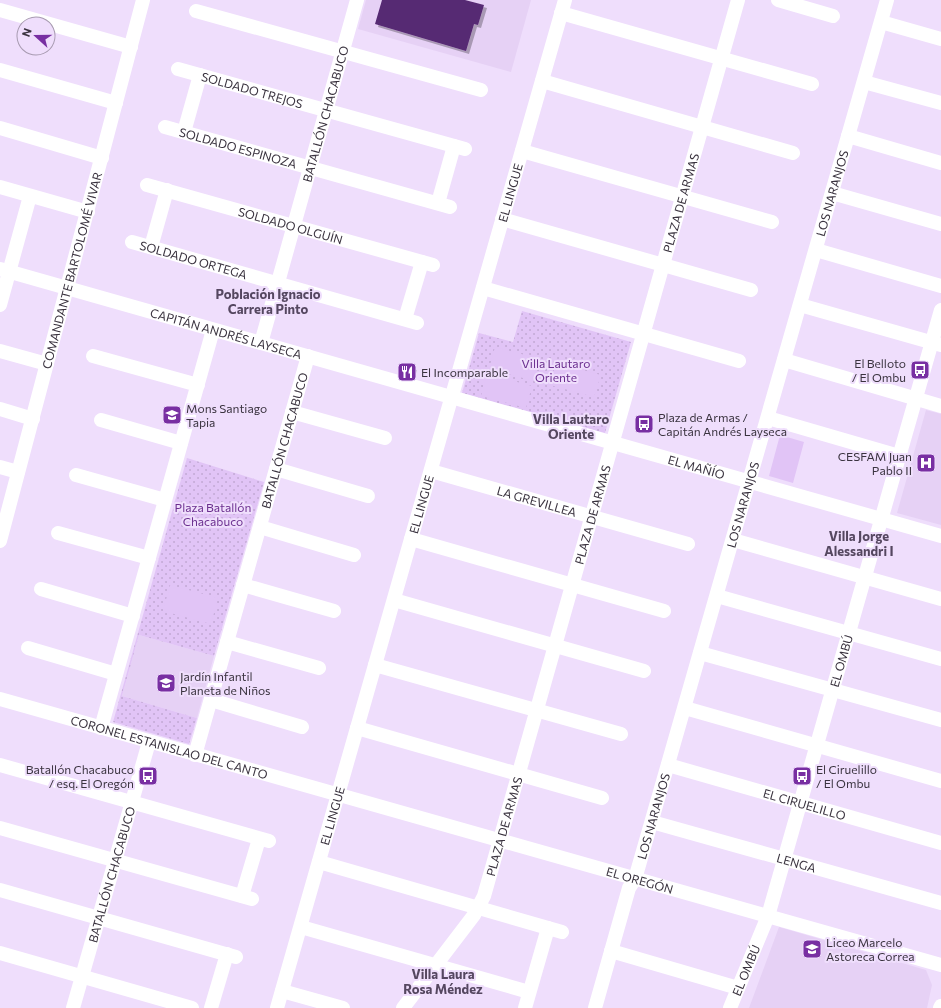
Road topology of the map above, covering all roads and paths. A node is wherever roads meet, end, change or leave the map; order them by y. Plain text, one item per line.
1 (144, 0) edge
2 (357, 0) edge
3 (738, 0) edge
4 (778, 0) edge
5 (887, 0) edge
6 (563, 6) edge
7 (0, 10) edge
8 (196, 11) dead end
9 (834, 16) dead end
10 (881, 22) junction
11 (941, 39) edge
12 (131, 47) junction
13 (343, 52) junction
14 (721, 58) junction
15 (178, 68) dead end
16 (0, 70) edge
17 (200, 75) junction
18 (542, 81) junction
19 (864, 82) junction
20 (812, 84) dead end
21 (481, 90) dead end
22 (116, 103) junction
23 (941, 103) edge
24 (326, 110) junction
25 (165, 127) dead end
26 (702, 127) junction
27 (0, 128) edge
28 (184, 132) junction
29 (848, 136) junction
30 (522, 151) junction
31 (793, 153) dead end
32 (102, 158) junction
33 (941, 163) edge
34 (310, 168) junction
35 (147, 185) dead end
36 (0, 187) edge
37 (167, 190) junction
38 (832, 193) junction
39 (30, 196) junction
40 (682, 196) junction
41 (444, 205) joint
42 (88, 212) junction
43 (502, 219) junction
44 (772, 222) dead end
45 (941, 224) edge
46 (294, 226) junction
47 (132, 242) dead end
48 (151, 247) junction
49 (816, 250) junction
50 (663, 265) junction
51 (5, 271) edge
52 (278, 283) junction
53 (941, 286) edge
54 (67, 288) junction
55 (483, 288) junction
56 (751, 290) dead end
57 (0, 305) edge
58 (800, 305) junction
59 (941, 310) edge
60 (411, 321) joint
61 (213, 330) junction
62 (643, 334) junction
63 (261, 343) junction
64 (936, 344) edge
65 (0, 351) edge
66 (93, 356) dead end
67 (308, 356) junction
68 (784, 360) junction
69 (739, 361) dead end
70 (47, 364) junction
71 (198, 385) junction
72 (452, 397) junction
73 (916, 398) junction
74 (941, 406) edge
75 (0, 409) edge
76 (292, 412) junction
77 (768, 418) junction
78 (33, 419) junction
79 (101, 420) dead end
80 (385, 438) dead end
81 (181, 443) junction
82 (612, 443) junction
83 (899, 456) junction
84 (0, 466) edge
85 (276, 470) junction
86 (431, 471) junction
87 (18, 472) junction
88 (76, 475) dead end
89 (750, 482) junction
90 (368, 496) dead end
91 (165, 500) junction
92 (591, 517) junction
93 (881, 519) junction
94 (2, 524) edge
95 (260, 527) junction
96 (58, 533) dead end
97 (941, 536) edge
98 (411, 539) junction
99 (733, 540) junction
100 (0, 541) edge
101 (688, 544) dead end
102 (354, 555) dead end
103 (149, 558) junction
104 (864, 578) junction
105 (243, 585) junction
106 (572, 585) junction
107 (41, 589) dead end
108 (717, 596) junction
109 (941, 599) edge
110 (394, 600) junction
111 (334, 611) dead end
112 (664, 611) dead end
113 (133, 616) junction
114 (849, 633) junction
115 (227, 642) junction
116 (555, 646) junction
117 (28, 648) dead end
118 (700, 653) junction
119 (941, 659) edge
120 (375, 665) junction
121 (319, 668) dead end
122 (644, 671) dead end
123 (116, 674) junction
124 (832, 690) junction
125 (0, 699) edge
126 (211, 700) junction
127 (685, 708) junction
128 (537, 710) junction
129 (941, 720) edge
130 (302, 727) dead end
131 (101, 728) junction
132 (357, 728) junction
133 (620, 734) dead end
134 (149, 742) junction
135 (817, 746) junction
136 (195, 755) junction
137 (668, 765) junction
138 (1, 769) edge
139 (519, 774) junction
140 (941, 781) edge
141 (338, 795) junction
142 (602, 798) dead end
143 (132, 802) junction
144 (800, 803) junction
145 (652, 822) junction
146 (0, 828) edge
147 (500, 840) junction
148 (941, 843) edge
149 (784, 859) junction
150 (115, 860) junction
151 (319, 862) junction
152 (635, 879) junction
153 (0, 890) edge
154 (941, 903) edge
155 (479, 908) junction
156 (768, 916) junction
157 (99, 918) junction
158 (301, 927) junction
159 (548, 928) junction
160 (562, 932) dead end
161 (611, 951) junction
162 (0, 953) edge
163 (941, 965) edge
164 (435, 966) junction
165 (82, 977) junction
166 (738, 988) junction
167 (282, 991) junction
168 (530, 992) junction
169 (73, 1008) edge
170 (192, 1008) edge
171 (211, 1008) edge
172 (277, 1008) edge
173 (343, 1008) edge
174 (403, 1008) edge
175 (525, 1008) edge
176 (595, 1008) edge
177 (730, 1008) edge

1 - 12 street, COMANDANTE BARTOLOMÉ VIVAR
2 - 13 street, BATALLÓN CHACABUCO
3 - 14 street, PLAZA DE ARMAS
4 - 9 street
5 - 10 street, LOS NARANJOS
6 - 14 street
6 - 18 street, EL LINGUE
7 - 12 street
8 - 13 street
10 - 11 street
10 - 19 street, LOS NARANJOS
12 - 22 street, COMANDANTE BARTOLOMÉ VIVAR
13 - 21 street
13 - 24 street, BATALLÓN CHACABUCO
14 - 20 street
14 - 26 street, PLAZA DE ARMAS
15 - 17 street, SOLDADO TREJOS
16 - 22 street
17 - 24 street, SOLDADO TREJOS
17 - 28 street
18 - 26 street
18 - 30 street, EL LINGUE
19 - 23 street
19 - 29 street, LOS NARANJOS
22 - 32 street, COMANDANTE BARTOLOMÉ VIVAR
24 - 34 street, BATALLÓN CHACABUCO
24 - 41 street, SOLDADO TREJOS
25 - 28 street, SOLDADO ESPINOZA
26 - 31 street
26 - 40 street, PLAZA DE ARMAS
27 - 32 street
28 - 34 street, SOLDADO ESPINOZA
29 - 33 street
29 - 38 street, LOS NARANJOS
30 - 40 street
30 - 43 street, EL LINGUE
32 - 42 street, COMANDANTE BARTOLOMÉ VIVAR
34 - 41 street, SOLDADO ESPINOZA
34 - 46 street, BATALLÓN CHACABUCO
35 - 37 street, SOLDADO OLGUÍN
36 - 39 street
37 - 46 street, SOLDADO OLGUÍN
37 - 48 street
38 - 45 street
38 - 49 street, LOS NARANJOS
39 - 42 street
39 - 51 street
40 - 44 street
40 - 50 street, PLAZA DE ARMAS
42 - 54 street, COMANDANTE BARTOLOMÉ VIVAR
43 - 50 street
43 - 55 street, EL LINGUE
46 - 52 street, BATALLÓN CHACABUCO
46 - 60 street, SOLDADO OLGUÍN
47 - 48 street, SOLDADO ORTEGA
48 - 52 street, SOLDADO ORTEGA
49 - 53 street
49 - 58 street, LOS NARANJOS
50 - 56 street
50 - 62 street, PLAZA DE ARMAS
51 - 54 street, CAPITÁN ANDRÉS LAYSECA
51 - 57 street
52 - 60 street, SOLDADO ORTEGA
52 - 63 street, BATALLÓN CHACABUCO
54 - 61 street, CAPITÁN ANDRÉS LAYSECA
54 - 70 street, COMANDANTE BARTOLOMÉ VIVAR
55 - 62 street
55 - 72 street, EL LINGUE
58 - 64 street
58 - 68 street, LOS NARANJOS
59 - 64 street, EL OMBÚ
61 - 63 street, CAPITÁN ANDRÉS LAYSECA
61 - 71 street
62 - 69 street
62 - 82 street, PLAZA DE ARMAS
63 - 67 street, CAPITÁN ANDRÉS LAYSECA
64 - 73 street, EL OMBÚ
65 - 70 street
66 - 71 street
67 - 72 street, CAPITÁN ANDRÉS LAYSECA
67 - 76 street, BATALLÓN CHACABUCO
68 - 73 street
68 - 77 street, LOS NARANJOS
70 - 78 street, COMANDANTE BARTOLOMÉ VIVAR
71 - 81 street
72 - 82 street, EL MAÑÍO
72 - 86 street, EL LINGUE
73 - 74 street
73 - 83 street, EL OMBÚ
75 - 78 street
76 - 80 street
76 - 85 street, BATALLÓN CHACABUCO
77 - 83 street
77 - 89 street, LOS NARANJOS
78 - 87 street, COMANDANTE BARTOLOMÉ VIVAR
79 - 81 street
81 - 91 street
82 - 89 street, EL MAÑÍO
82 - 92 street, PLAZA DE ARMAS
83 - 93 street, EL OMBÚ
84 - 87 street
85 - 90 street
85 - 95 street, BATALLÓN CHACABUCO
86 - 92 street, LA GREVILLEA
86 - 98 street, EL LINGUE
87 - 94 street, COMANDANTE BARTOLOMÉ VIVAR
88 - 91 street
89 - 93 street, EL MAÑÍO
89 - 99 street, LOS NARANJOS
91 - 103 street
92 - 101 street, LA GREVILLEA
92 - 106 street, PLAZA DE ARMAS
93 - 97 street, EL MAÑÍO
93 - 104 street, EL OMBÚ
94 - 100 street, COMANDANTE BARTOLOMÉ VIVAR
95 - 102 street
95 - 105 street, BATALLÓN CHACABUCO
96 - 103 street
98 - 106 street
98 - 110 street, EL LINGUE
99 - 104 street
99 - 108 street, LOS NARANJOS
103 - 113 street
104 - 109 street
104 - 114 street, EL OMBÚ
105 - 111 street
105 - 115 street, BATALLÓN CHACABUCO
106 - 112 street
106 - 116 street, PLAZA DE ARMAS
107 - 113 street
108 - 114 street
108 - 118 street, LOS NARANJOS
110 - 116 street
110 - 120 street, EL LINGUE
113 - 123 street
114 - 119 street
114 - 124 street, EL OMBÚ
115 - 121 street
115 - 126 street, BATALLÓN CHACABUCO
116 - 122 street
116 - 128 street, PLAZA DE ARMAS
117 - 123 street
118 - 124 street
118 - 127 street, LOS NARANJOS
120 - 128 street
120 - 132 street, EL LINGUE
123 - 131 street
124 - 129 street
124 - 135 street, EL OMBÚ
125 - 131 street, CORONEL ESTANISLAO DEL CANTO
126 - 130 street
126 - 136 street, BATALLÓN CHACABUCO
127 - 135 street
127 - 137 street, LOS NARANJOS
128 - 133 street
128 - 139 street, PLAZA DE ARMAS
131 - 134 street, CORONEL ESTANISLAO DEL CANTO
132 - 139 street
132 - 141 street, EL LINGUE
134 - 136 street, CORONEL ESTANISLAO DEL CANTO
134 - 143 street, BATALLÓN CHACABUCO
135 - 140 street
135 - 144 street, EL OMBÚ
136 - 141 street, CORONEL ESTANISLAO DEL CANTO
137 - 144 street, EL CIRUELILLO
137 - 145 street, LOS NARANJOS
138 - 143 street
139 - 142 street
139 - 147 street, PLAZA DE ARMAS
141 - 147 street, EL OREGÓN
141 - 151 street, EL LINGUE
143 - 150 street, BATALLÓN CHACABUCO
143 - 150 street
144 - 148 street, EL CIRUELILLO
144 - 149 street, EL OMBÚ
145 - 149 street, LENGA
145 - 152 street, LOS NARANJOS
146 - 150 street
147 - 152 street, EL OREGÓN
147 - 155 street, PLAZA DE ARMAS
149 - 154 street, LENGA
149 - 156 street, EL OMBÚ
150 - 157 street, BATALLÓN CHACABUCO
151 - 155 street
151 - 158 street, EL LINGUE
152 - 156 street, EL OREGÓN
152 - 161 street, LOS NARANJOS
153 - 157 street
155 - 159 street
155 - 164 street, PLAZA DE ARMAS
156 - 163 street, EL OREGÓN
156 - 166 street, EL OMBÚ
157 - 165 street, BATALLÓN CHACABUCO
157 - 171 street
158 - 164 street
158 - 167 street, EL LINGUE
159 - 160 street
159 - 168 street
161 - 166 street
161 - 176 street, LOS NARANJOS
162 - 165 street
164 - 168 street
164 - 174 street, PLAZA DE ARMAS
165 - 169 street, BATALLÓN CHACABUCO
165 - 170 street
166 - 177 street, EL OMBÚ
167 - 172 street, EL LINGUE
167 - 173 street
168 - 175 street

